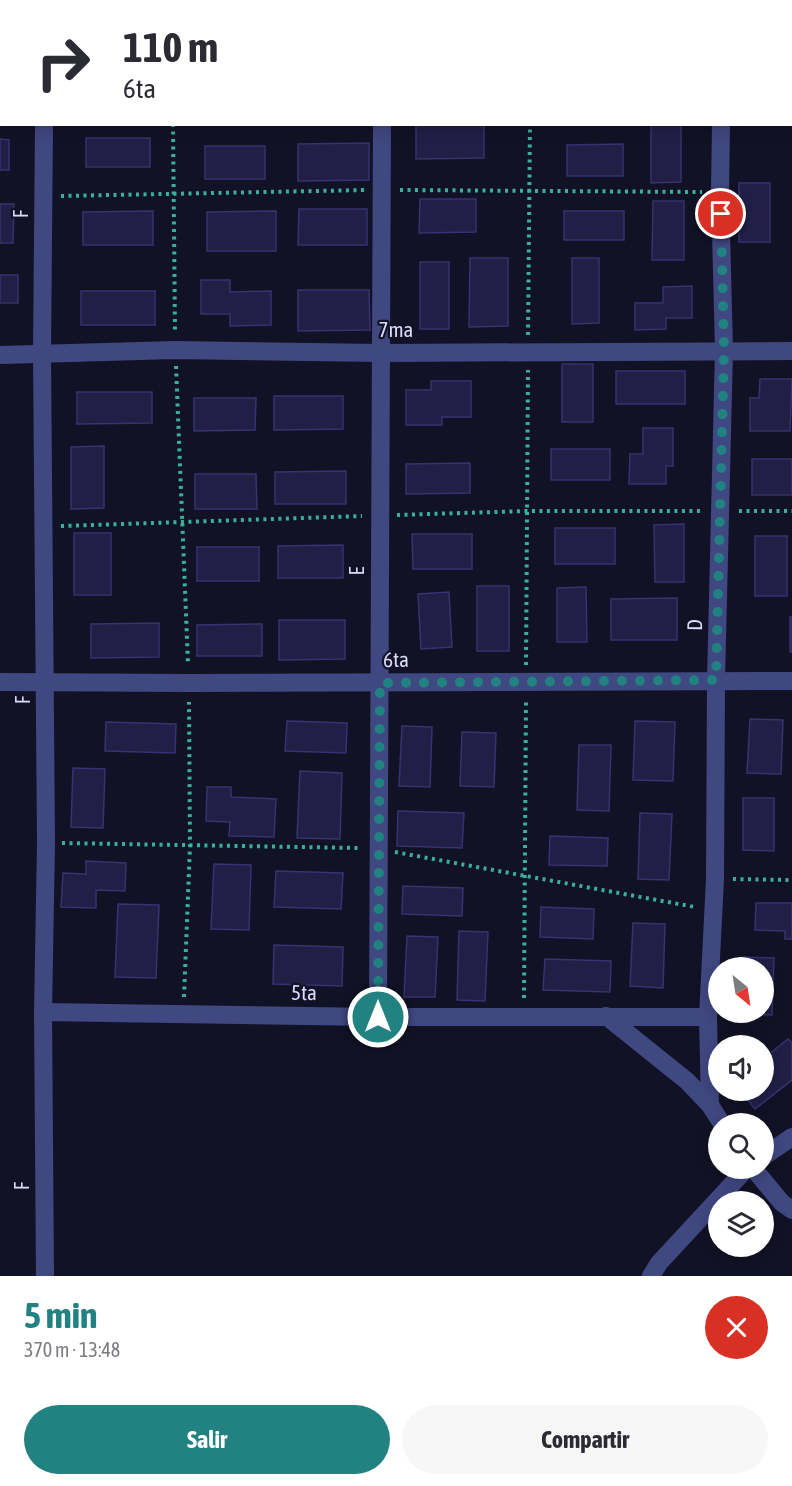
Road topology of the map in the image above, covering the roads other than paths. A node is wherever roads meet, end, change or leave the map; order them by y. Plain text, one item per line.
1 (44, 126) edge
2 (382, 126) edge
3 (721, 126) edge
4 (724, 350) junction
5 (792, 351) edge
6 (381, 353) junction
7 (42, 354) junction
8 (0, 355) edge
9 (716, 680) junction
10 (792, 681) edge
11 (0, 682) edge
12 (45, 682) junction
13 (380, 683) junction
14 (711, 957) edge
15 (43, 1012) junction
16 (606, 1016) junction
17 (378, 1017) junction
18 (708, 1017) edge
19 (708, 1023) edge
20 (710, 1105) junction
21 (715, 1113) edge
22 (792, 1137) edge
23 (774, 1149) edge
24 (737, 1179) edge
25 (762, 1179) edge
26 (792, 1210) edge
27 (45, 1276) edge
28 (651, 1276) edge

1 - 7 street, F
2 - 6 street, E
3 - 4 street, D
4 - 5 street, 7ma
4 - 6 street, 7ma
4 - 9 street, D
6 - 7 street, 7ma
6 - 13 street, E
7 - 8 street, 7ma
7 - 12 street, F
9 - 10 street, 6ta
9 - 13 street, 6ta
9 - 14 street, D
11 - 12 street, 6ta
12 - 13 street, 6ta
12 - 15 street, F
13 - 17 street, E
15 - 17 street, 5ta
15 - 27 street, F
16 - 17 street, 5ta
16 - 18 street, 5ta
16 - 20 street
19 - 20 street, D
20 - 21 street
22 - 23 street
24 - 28 street
25 - 26 street

